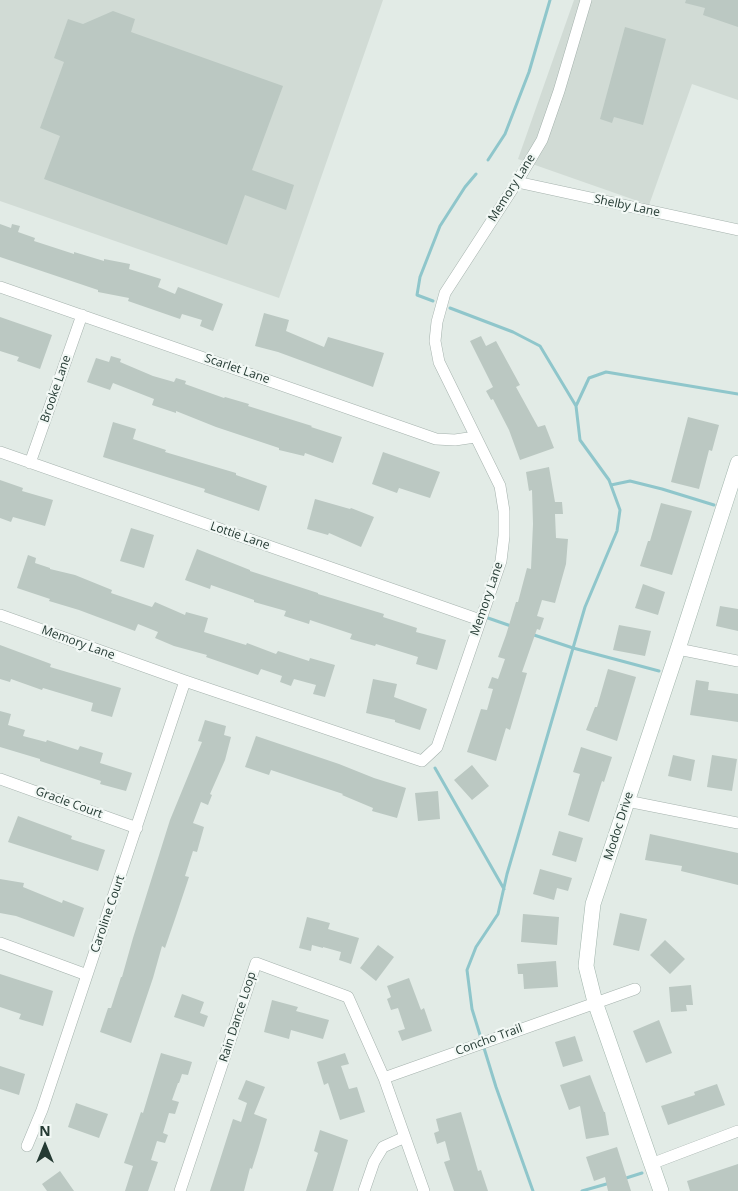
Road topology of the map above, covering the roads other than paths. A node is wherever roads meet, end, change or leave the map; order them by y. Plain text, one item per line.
1 (586, 0) edge
2 (517, 182) junction
3 (738, 230) edge
4 (0, 287) edge
5 (82, 315) junction
6 (475, 437) junction
7 (0, 452) edge
8 (30, 463) junction
9 (738, 464) edge
10 (734, 492) edge
11 (0, 615) edge
12 (480, 620) junction
13 (678, 650) junction
14 (738, 661) edge
15 (185, 681) junction
16 (0, 779) edge
17 (627, 801) junction
18 (738, 823) edge
19 (137, 828) junction
20 (0, 943) edge
21 (87, 975) junction
22 (635, 989) dead end
23 (595, 1002) junction
24 (384, 1078) junction
25 (738, 1131) edge
26 (405, 1137) junction
27 (27, 1146) dead end
28 (651, 1164) junction
29 (180, 1191) edge
30 (364, 1191) edge
31 (424, 1191) edge
32 (661, 1191) edge

1 - 2 street, Memory Lane
2 - 3 street, Shelby Lane
2 - 6 street, Memory Lane
4 - 5 street, Scarlet Lane
5 - 6 street, Scarlet Lane
5 - 8 street, Brooke Lane
6 - 12 street, Memory Lane
7 - 8 street, Lottie Lane
8 - 12 street, Lottie Lane
9 - 10 street, Modoc Drive
10 - 13 street, Modoc Drive
11 - 15 street, Memory Lane
12 - 15 street, Memory Lane
13 - 14 street
13 - 17 street, Modoc Drive
15 - 19 street, Caroline Court
16 - 19 street, Gracie Court
17 - 18 street
17 - 23 street, Modoc Drive
19 - 21 street, Caroline Court
20 - 21 street
21 - 27 street, Caroline Court
22 - 23 street, Concho Trail
23 - 24 street, Concho Trail
23 - 28 street, Modoc Drive
24 - 26 street, Rain Dance Loop
24 - 29 street, Rain Dance Loop
25 - 28 street
26 - 30 street
26 - 31 street, Rain Dance Loop
28 - 32 street, Modoc Drive

